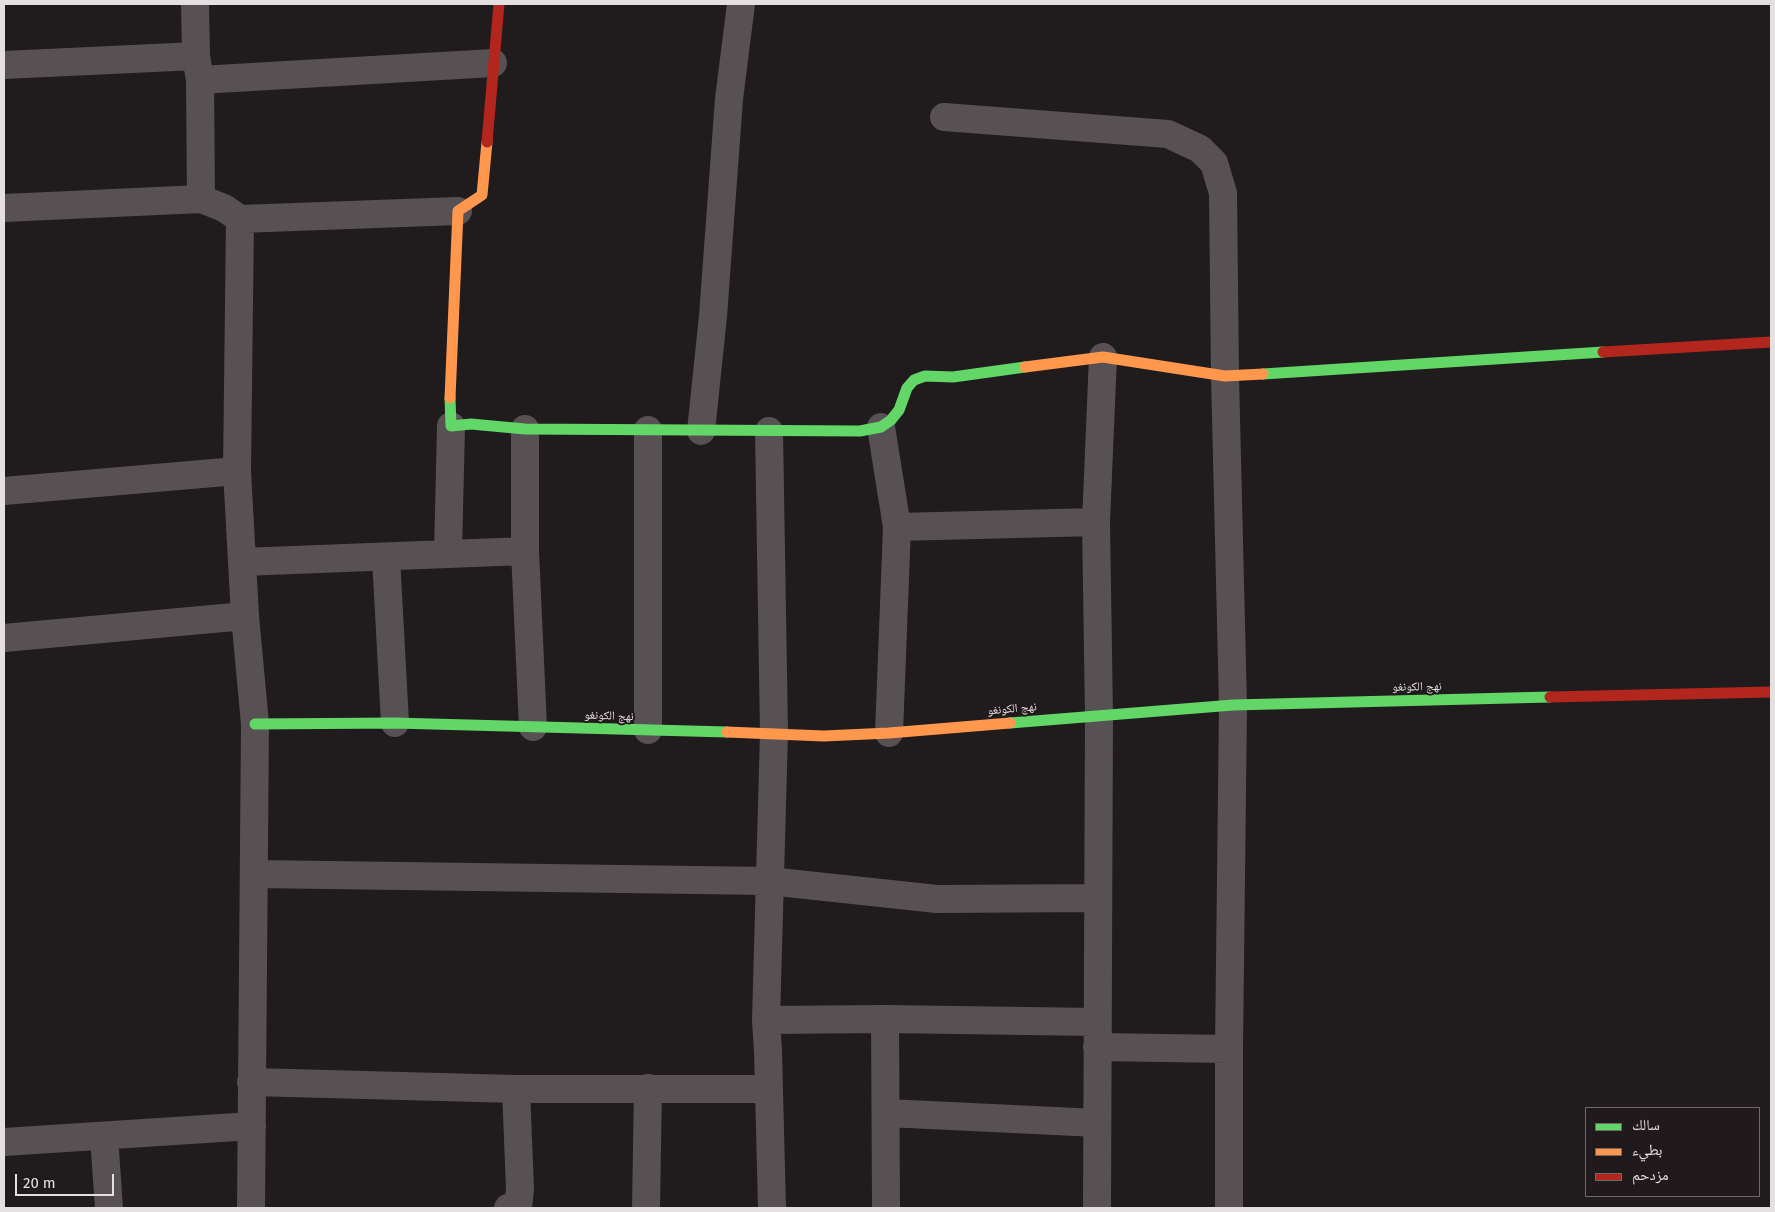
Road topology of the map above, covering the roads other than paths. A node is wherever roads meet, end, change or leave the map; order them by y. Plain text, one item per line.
1 (195, 4) edge
2 (499, 4) edge
3 (741, 4) edge
4 (493, 63) junction
5 (4, 65) edge
6 (198, 68) junction
7 (944, 117) dead end
8 (201, 199) junction
9 (4, 208) edge
10 (458, 210) junction
11 (240, 219) junction
12 (1771, 342) edge
13 (1103, 356) junction
14 (1224, 376) junction
15 (451, 426) junction
16 (881, 427) junction
17 (525, 429) junction
18 (648, 430) junction
19 (701, 430) junction
20 (769, 431) junction
21 (237, 471) junction
22 (4, 491) edge
23 (1096, 522) junction
24 (897, 527) junction
25 (525, 551) junction
26 (448, 554) junction
27 (386, 557) junction
28 (242, 562) junction
29 (245, 616) junction
30 (4, 638) edge
31 (1771, 692) edge
32 (1233, 705) junction
33 (1099, 716) junction
34 (395, 723) junction
35 (255, 724) junction
36 (533, 727) junction
37 (648, 730) junction
38 (774, 733) junction
39 (889, 733) junction
40 (254, 874) junction
41 (769, 882) junction
42 (1098, 898) junction
43 (885, 1019) junction
44 (766, 1020) junction
45 (1097, 1035) junction
46 (1229, 1049) junction
47 (251, 1082) junction
48 (648, 1088) junction
49 (516, 1089) junction
50 (769, 1089) junction
51 (886, 1113) junction
52 (1097, 1123) junction
53 (252, 1126) junction
54 (104, 1136) junction
55 (4, 1142) edge
56 (109, 1208) edge
57 (251, 1208) edge
58 (514, 1208) edge
59 (646, 1208) edge
60 (772, 1208) edge
61 (886, 1208) edge
62 (1097, 1208) edge
63 (1229, 1208) edge

1 - 6 street
2 - 4 street
3 - 19 street
4 - 6 street
4 - 10 street
5 - 6 street
6 - 8 street
7 - 14 street
8 - 9 street
8 - 11 street
10 - 11 street
10 - 15 street
11 - 21 street
12 - 14 street
13 - 14 street
13 - 16 street
13 - 23 street
14 - 32 street
15 - 17 street
15 - 26 street
16 - 20 street
16 - 24 street
17 - 18 street
17 - 25 street
18 - 19 street
18 - 37 street
19 - 20 street
20 - 38 street
21 - 22 street
21 - 28 street
23 - 24 street
23 - 33 street
24 - 39 street
25 - 26 street
25 - 36 street
26 - 27 street
27 - 28 street
27 - 34 street
28 - 29 street
29 - 30 street
29 - 35 street
31 - 32 street, نهج الكونغو
32 - 33 street, نهج الكونغو
32 - 46 street
33 - 39 street, نهج الكونغو
33 - 42 street
34 - 35 street, نهج الكونغو
34 - 36 street, نهج الكونغو
35 - 40 street
36 - 37 street, نهج الكونغو
37 - 38 street, نهج الكونغو
38 - 39 street, نهج الكونغو
38 - 41 street
40 - 41 street
40 - 47 street
41 - 42 street
41 - 44 street
42 - 45 street
43 - 44 street
43 - 45 street
43 - 51 street
44 - 50 street
45 - 46 street
45 - 52 street
46 - 63 street
47 - 49 street
47 - 53 street
48 - 49 street
48 - 50 street
48 - 59 street
49 - 58 street
50 - 60 street
51 - 52 street
51 - 61 street
52 - 62 street
53 - 54 street
53 - 57 street
54 - 55 street
54 - 56 street

